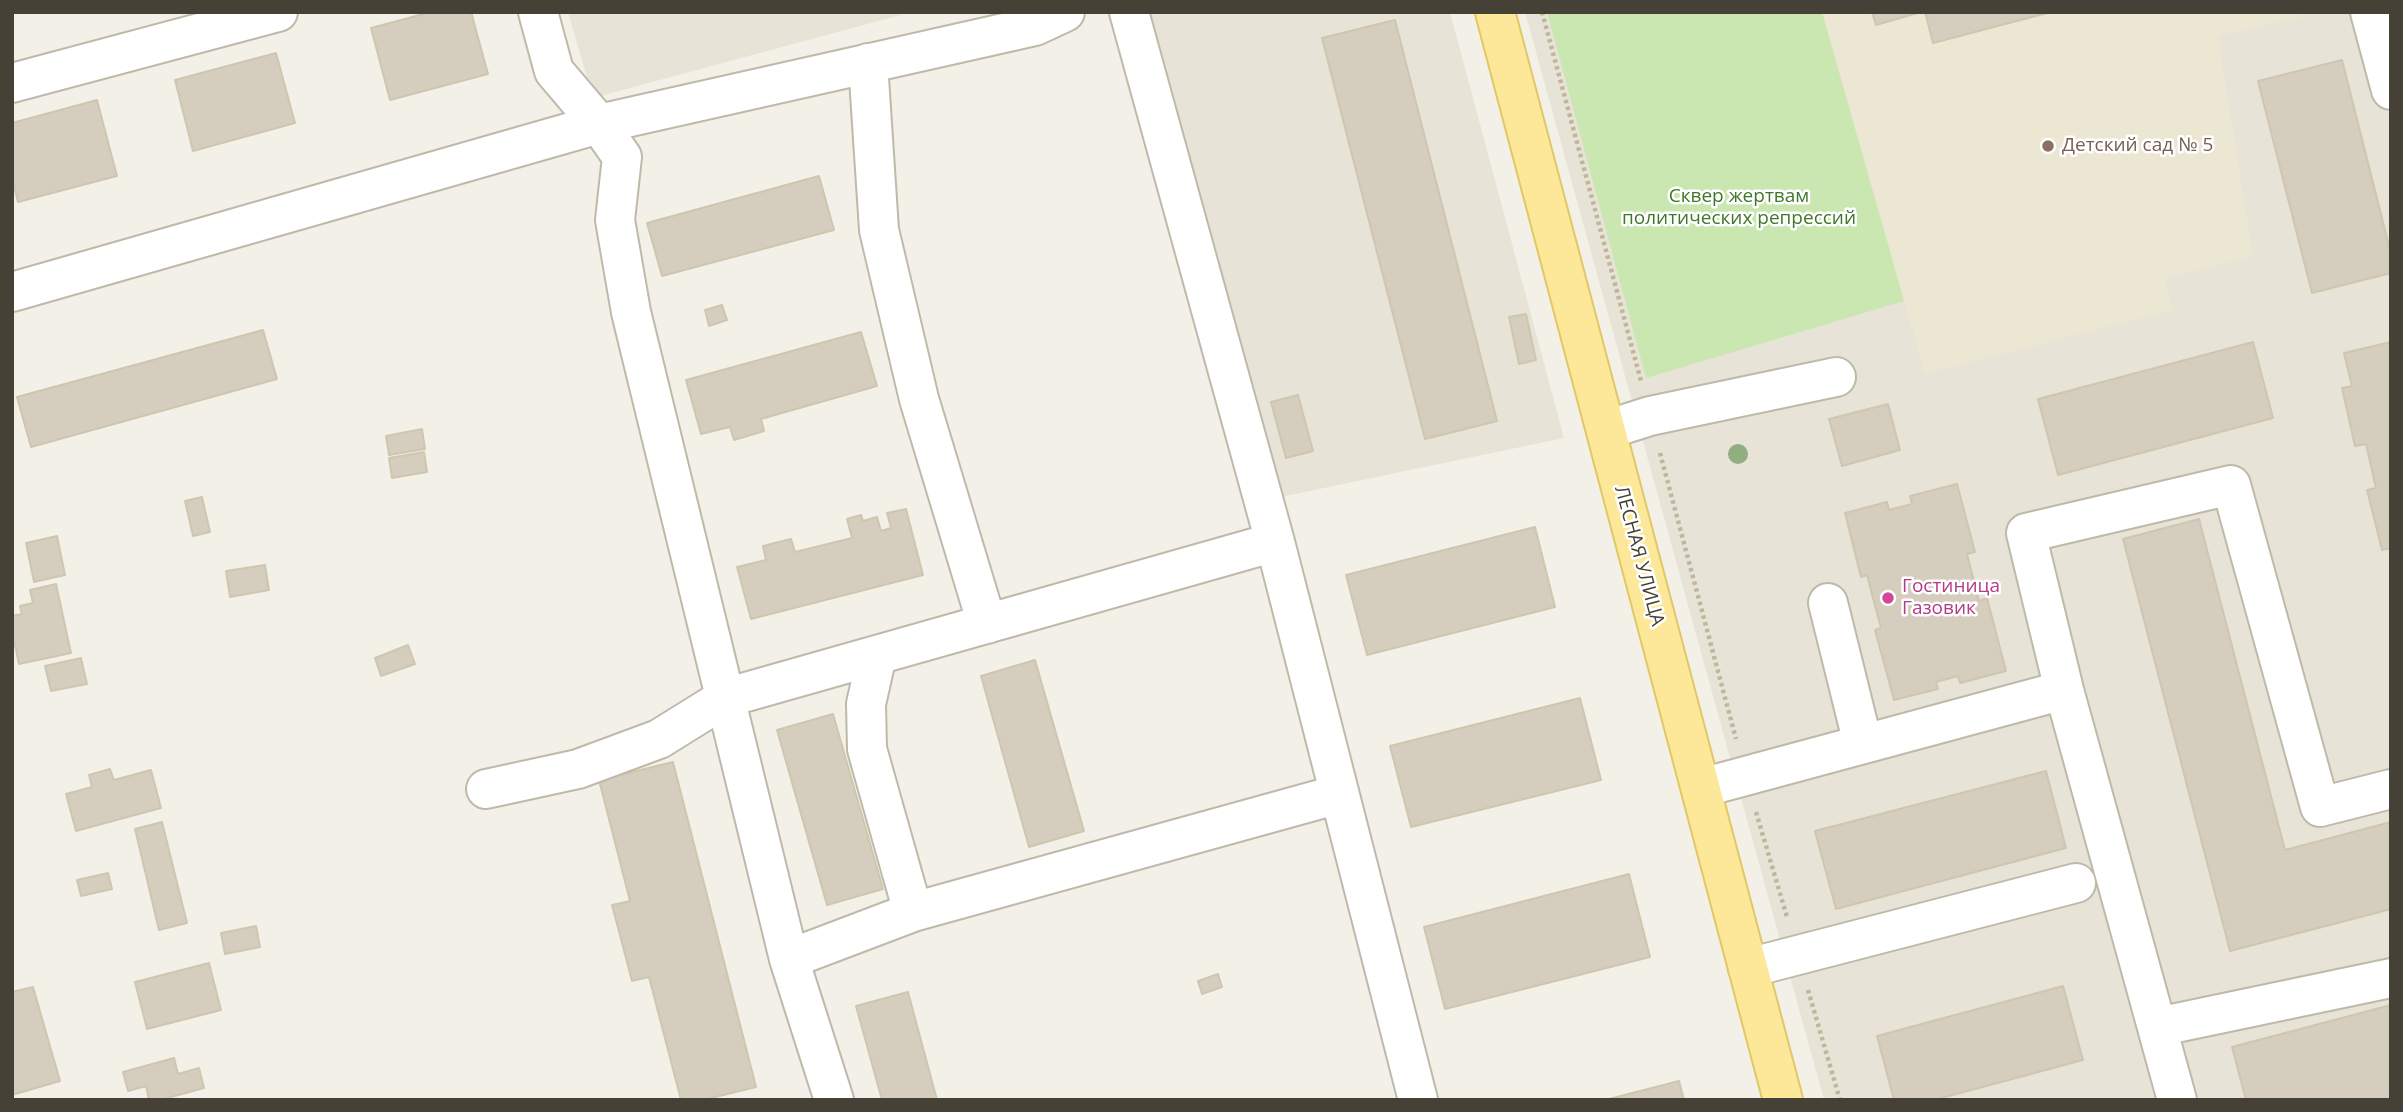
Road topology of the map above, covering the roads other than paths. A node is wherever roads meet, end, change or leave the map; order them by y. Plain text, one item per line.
1 (278, 12) edge
2 (538, 12) edge
3 (1065, 12) edge
4 (1129, 12) edge
5 (1495, 12) edge
6 (2370, 12) edge
7 (868, 63) junction
8 (12, 83) edge
9 (2391, 90) edge
10 (599, 124) junction
11 (12, 292) edge
12 (1836, 377) dead end
13 (1606, 430) junction
14 (1275, 542) junction
15 (1828, 603) dead end
16 (987, 624) junction
17 (877, 655) junction
18 (2064, 690) junction
19 (725, 698) junction
20 (1863, 744) junction
21 (1701, 788) junction
22 (486, 789) dead end
23 (2391, 789) edge
24 (1339, 794) junction
25 (2076, 883) dead end
26 (913, 912) junction
27 (789, 959) junction
28 (1748, 968) junction
29 (2391, 978) edge
30 (2157, 1027) junction
31 (834, 1100) edge
32 (1418, 1100) edge
33 (1783, 1100) edge
34 (2177, 1100) edge

1 - 8 street
2 - 10 street
3 - 7 street
4 - 14 street
5 - 13 main road, ЛЕСНАЯ УЛИЦА
6 - 9 street
7 - 10 street
7 - 16 street
10 - 11 street
10 - 19 street
12 - 13 street
13 - 21 main road, ЛЕСНАЯ УЛИЦА
14 - 16 street
14 - 24 street
15 - 20 street
16 - 17 street
17 - 19 street
17 - 26 street
18 - 20 street
18 - 23 street
18 - 30 street
19 - 22 street
19 - 27 street
20 - 21 street
21 - 28 main road, ЛЕСНАЯ УЛИЦА
24 - 26 street
24 - 32 street
25 - 28 street
26 - 27 street
27 - 31 street
28 - 33 main road, ЛЕСНАЯ УЛИЦА
29 - 30 street
30 - 34 street

